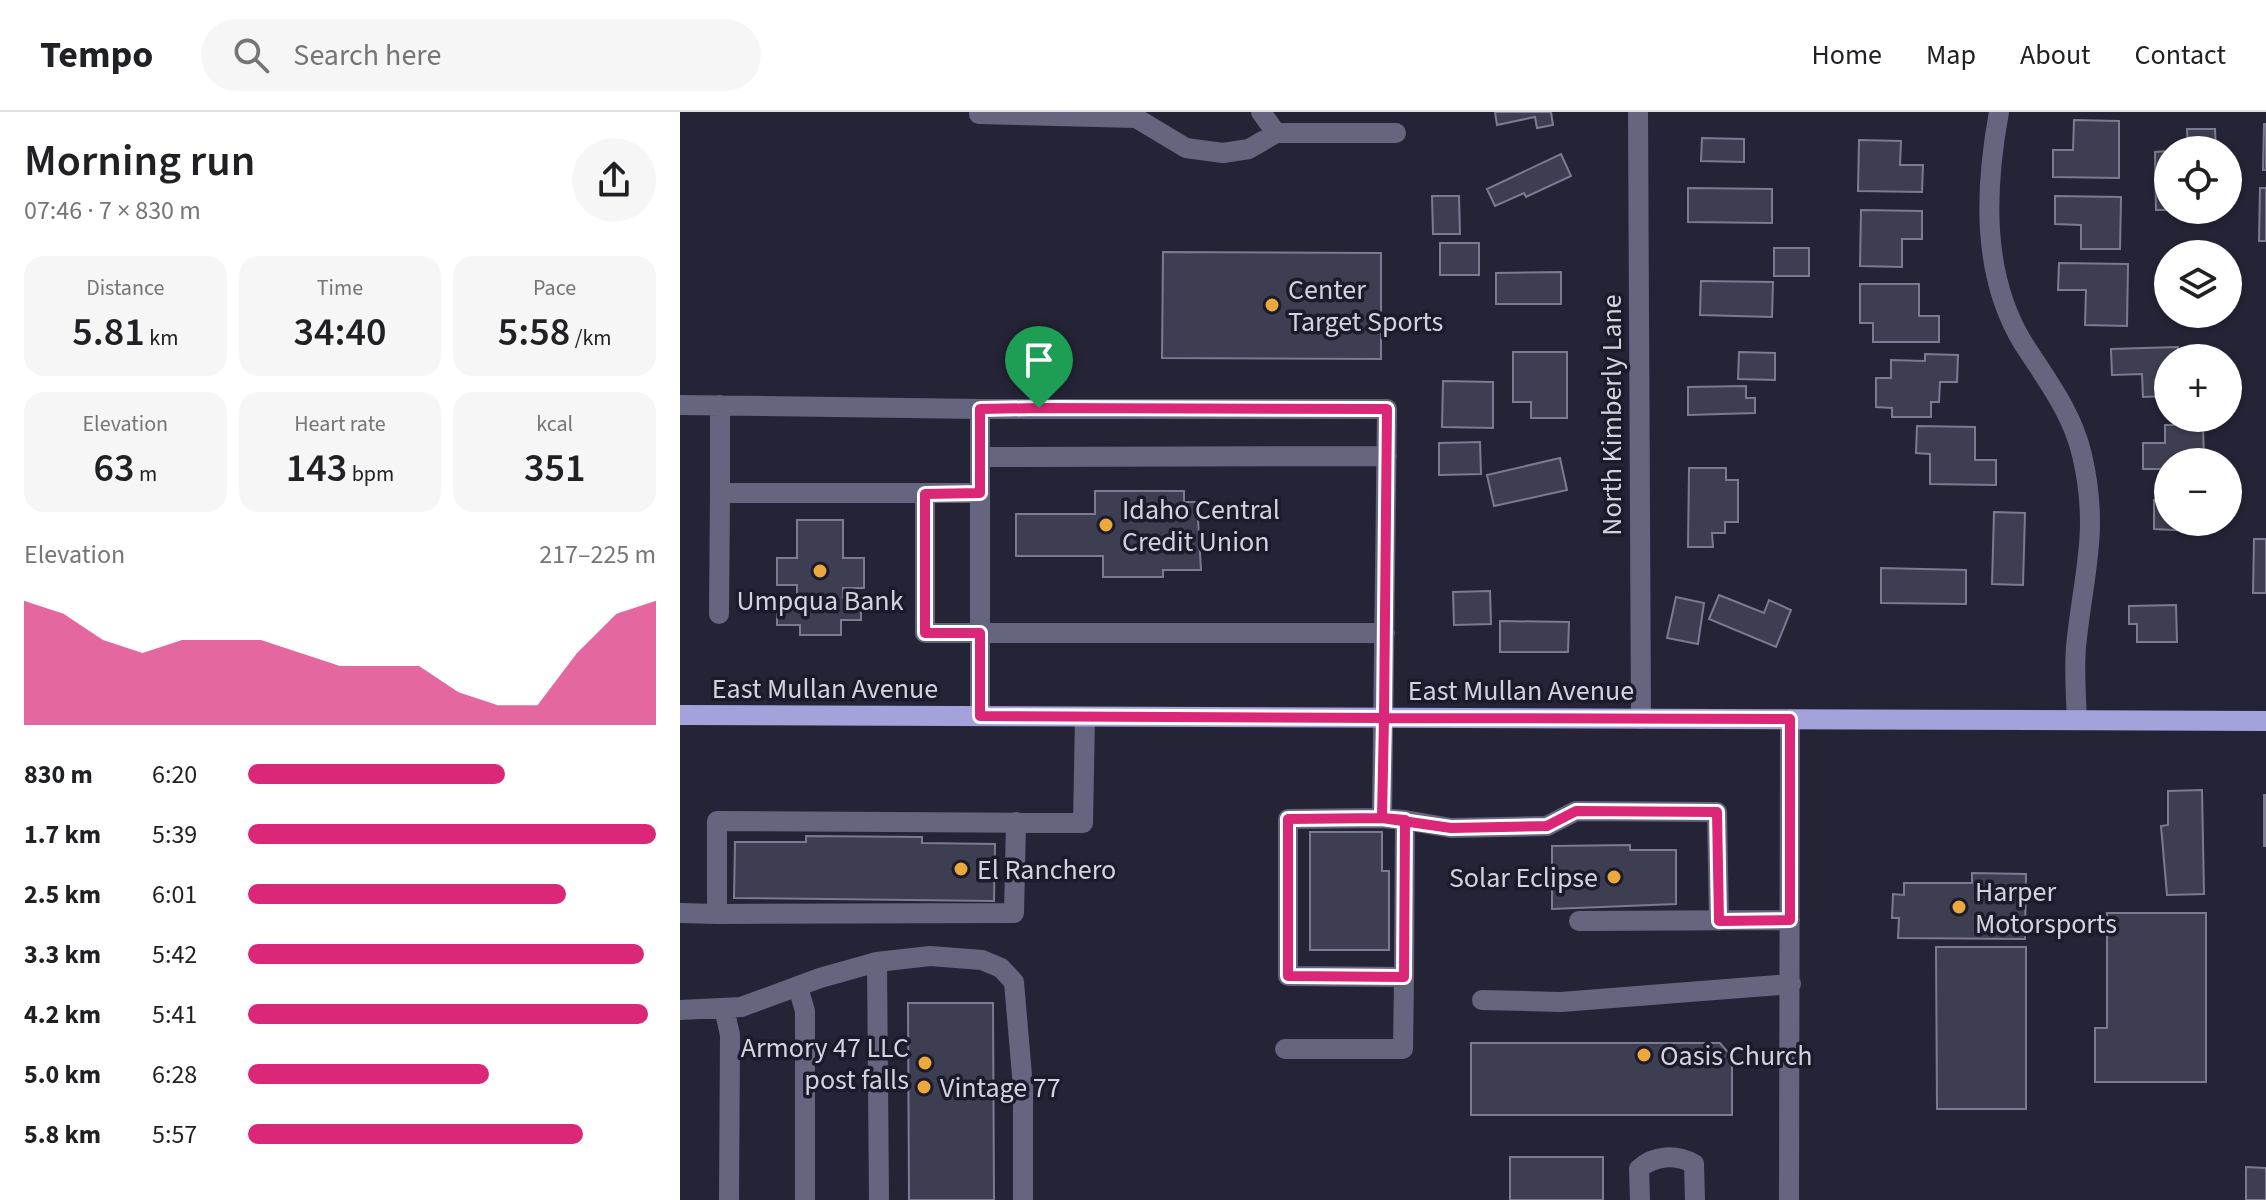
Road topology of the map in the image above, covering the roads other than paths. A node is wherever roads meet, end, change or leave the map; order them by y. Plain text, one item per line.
1 (1261, 112) edge
2 (1638, 112) edge
3 (1999, 112) edge
4 (979, 114) dead end
5 (1107, 114) edge
6 (1276, 133) junction
7 (1396, 133) dead end
8 (680, 405) edge
9 (720, 405) junction
10 (980, 409) junction
11 (1387, 456) junction
12 (980, 457) junction
13 (720, 493) junction
14 (980, 493) junction
15 (925, 494) junction
16 (719, 614) dead end
17 (980, 633) junction
18 (1385, 633) junction
19 (680, 715) edge
20 (980, 716) junction
21 (1085, 717) junction
22 (1384, 718) junction
23 (1641, 719) junction
24 (1790, 719) junction
25 (2077, 720) junction
26 (2266, 721) edge
27 (1382, 818) junction
28 (1405, 820) junction
29 (1016, 822) junction
30 (680, 913) edge
31 (717, 914) junction
32 (1790, 920) junction
33 (1579, 921) dead end
34 (1719, 921) junction
35 (877, 962) junction
36 (1404, 977) junction
37 (1791, 984) junction
38 (798, 987) junction
39 (1482, 1000) dead end
40 (724, 1008) junction
41 (680, 1010) edge
42 (1285, 1049) dead end
43 (729, 1200) edge
44 (805, 1200) edge
45 (879, 1200) edge
46 (1023, 1200) edge
47 (1640, 1200) edge
48 (1695, 1200) edge
49 (1789, 1200) edge

1 - 6 street
2 - 23 street, North Kimberly Lane
3 - 25 street
4 - 5 street
5 - 6 street
6 - 7 street
8 - 9 street
9 - 10 street
9 - 13 street
10 - 11 street
10 - 12 street
11 - 12 street
11 - 18 street
12 - 14 street
13 - 15 street
13 - 16 street
14 - 15 street
14 - 17 street
15 - 17 street
17 - 18 street
17 - 20 street
18 - 22 street
19 - 20 main road, East Mullan Avenue
20 - 21 main road, East Mullan Avenue
21 - 22 main road, East Mullan Avenue
21 - 29 street
22 - 23 main road, East Mullan Avenue
22 - 27 street
23 - 24 main road, East Mullan Avenue
24 - 25 main road, East Mullan Avenue
24 - 32 street
25 - 26 main road, East Mullan Avenue
27 - 28 street
27 - 36 street
28 - 34 street
28 - 36 street
29 - 31 street
29 - 31 street
30 - 31 street
32 - 34 street
32 - 37 street
33 - 34 street
35 - 38 street
35 - 45 street
35 - 46 street
36 - 42 street
37 - 39 street
37 - 49 street
38 - 40 street
38 - 44 street
40 - 41 street
40 - 43 street
47 - 48 street

